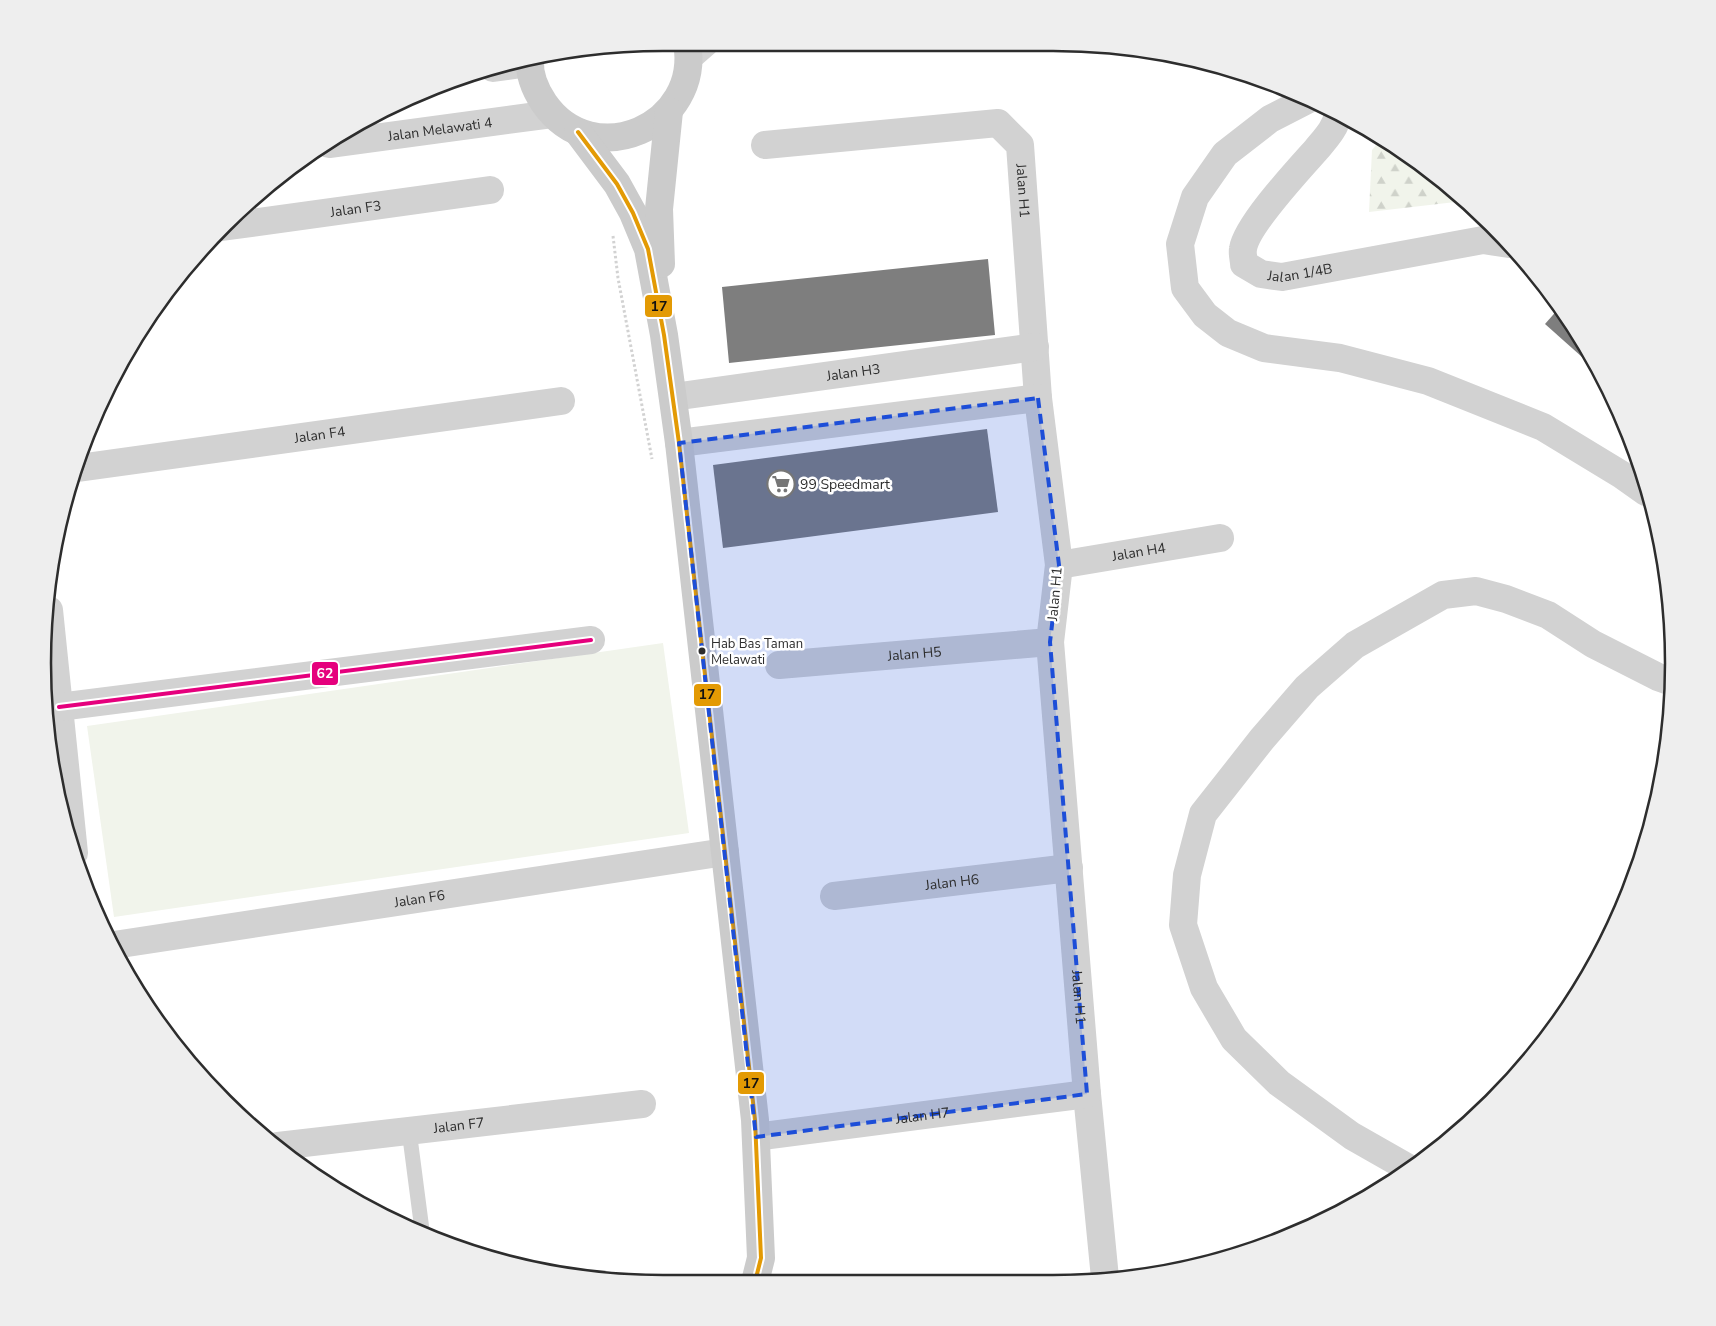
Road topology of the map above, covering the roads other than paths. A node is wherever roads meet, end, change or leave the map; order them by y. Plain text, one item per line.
1 (692, 51) edge
2 (530, 66) edge
3 (1300, 104) edge
4 (668, 111) junction
5 (552, 114) junction
6 (1337, 121) edge
7 (578, 132) junction
8 (342, 142) edge
9 (766, 145) dead end
10 (490, 190) dead end
11 (235, 225) edge
12 (1497, 242) edge
13 (664, 335) junction
14 (1035, 347) junction
15 (673, 397) junction
16 (1038, 398) junction
17 (561, 401) dead end
18 (679, 443) junction
19 (84, 467) edge
20 (1638, 487) edge
21 (1220, 538) dead end
22 (1059, 565) junction
23 (52, 636) edge
24 (591, 640) dead end
25 (1050, 642) junction
26 (779, 666) dead end
27 (1664, 679) edge
28 (59, 707) junction
29 (70, 811) edge
30 (726, 852) junction
31 (1069, 868) junction
32 (834, 896) dead end
33 (120, 944) edge
34 (1088, 1094) junction
35 (642, 1104) dead end
36 (409, 1130) junction
37 (756, 1137) junction
38 (287, 1145) edge
39 (1403, 1165) edge
40 (421, 1225) edge
41 (1105, 1272) edge
42 (757, 1275) edge

1 - 4 main road
2 - 5 main road
3 - 20 street
4 - 7 main road
4 - 13 main road
5 - 7 main road
5 - 8 street, Jalan Melawati 4
6 - 12 street, Jalan 1/4B
7 - 13 main road
9 - 14 street, Jalan H1
10 - 11 street, Jalan F3
13 - 15 main road
14 - 15 street, Jalan H3
14 - 16 street, Jalan H1
15 - 18 main road
16 - 18 street
16 - 22 street, Jalan H1
17 - 19 street, Jalan F4
18 - 30 main road
21 - 22 street, Jalan H4
22 - 25 street, Jalan H1
23 - 28 street
24 - 28 street
25 - 26 street, Jalan H5
25 - 31 street, Jalan H1
27 - 39 street
28 - 29 street
30 - 33 street, Jalan F6
30 - 37 main road
31 - 32 street, Jalan H6
31 - 34 street, Jalan H1
34 - 37 street, Jalan H7
34 - 41 street, Jalan H1
35 - 36 street, Jalan F7
36 - 38 street, Jalan F7
36 - 40 lane
37 - 42 main road

